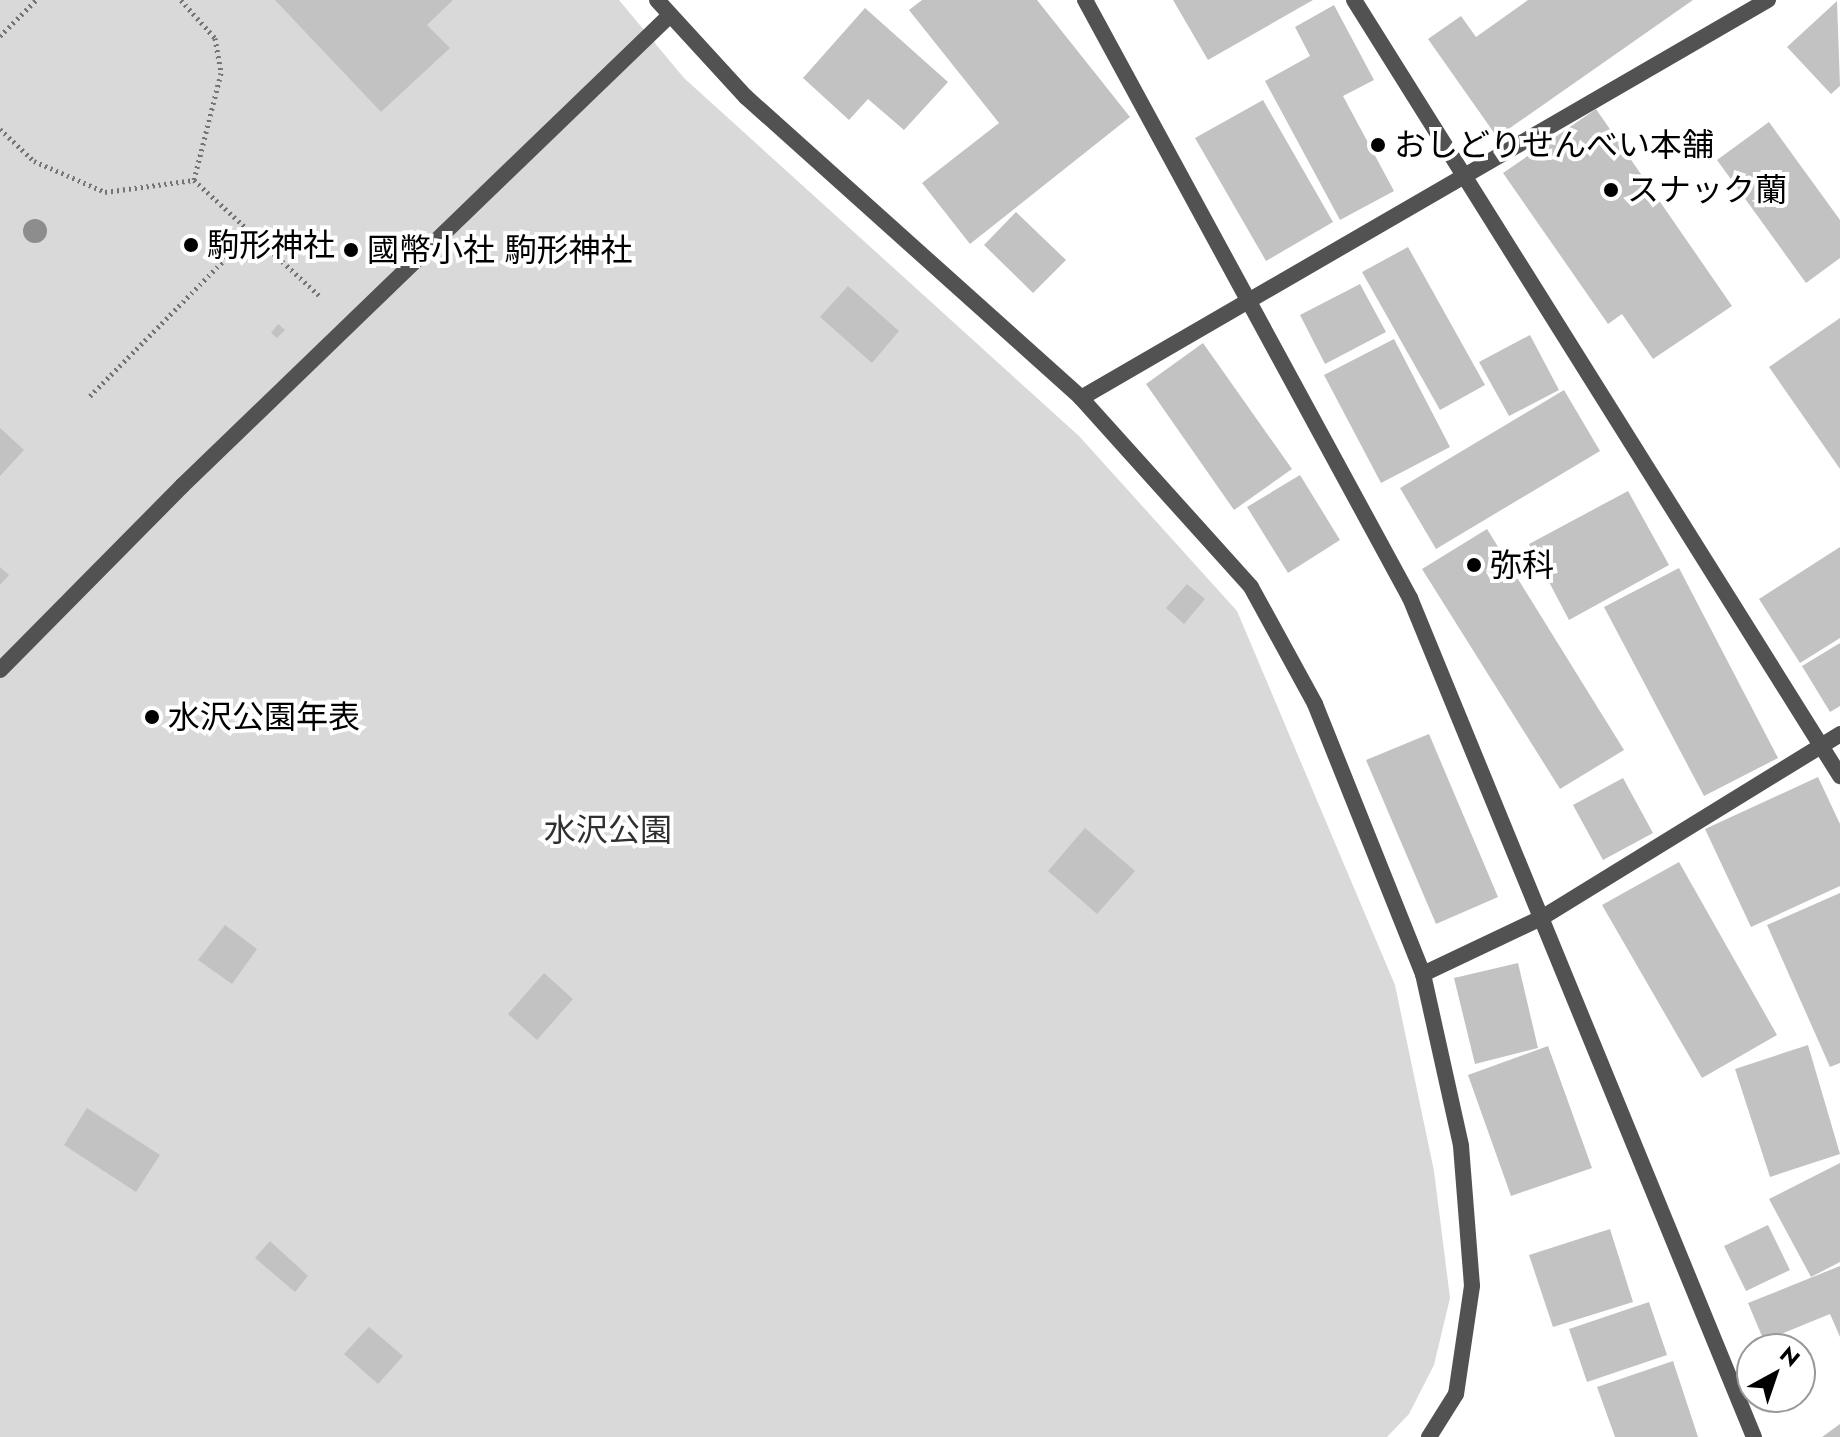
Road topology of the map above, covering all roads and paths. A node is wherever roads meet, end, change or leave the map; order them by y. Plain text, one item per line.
1 (36, 0) edge
2 (181, 0) edge
3 (657, 0) edge
4 (1085, 0) edge
5 (1354, 0) edge
6 (1768, 0) edge
7 (670, 15) junction
8 (0, 36) edge
9 (0, 129) edge
10 (1460, 174) junction
11 (194, 180) junction
12 (251, 233) junction
13 (1251, 297) junction
14 (350, 324) junction
15 (90, 396) dead end
16 (1081, 398) junction
17 (0, 670) edge
18 (1840, 734) edge
19 (1822, 744) junction
20 (1840, 776) edge
21 (1543, 917) junction
22 (1423, 974) junction
23 (1429, 1437) edge
24 (1754, 1437) edge

1 - 8 path
2 - 11 path
3 - 7 street
4 - 13 street
5 - 10 street
6 - 10 street
7 - 14 street
7 - 16 street
9 - 11 path
10 - 13 street
10 - 19 street
11 - 12 path
12 - 14 path
12 - 15 path
13 - 16 street
13 - 21 street
14 - 17 street
16 - 22 street
18 - 19 street
19 - 20 street
19 - 21 street
21 - 22 street
21 - 24 street
22 - 23 street

